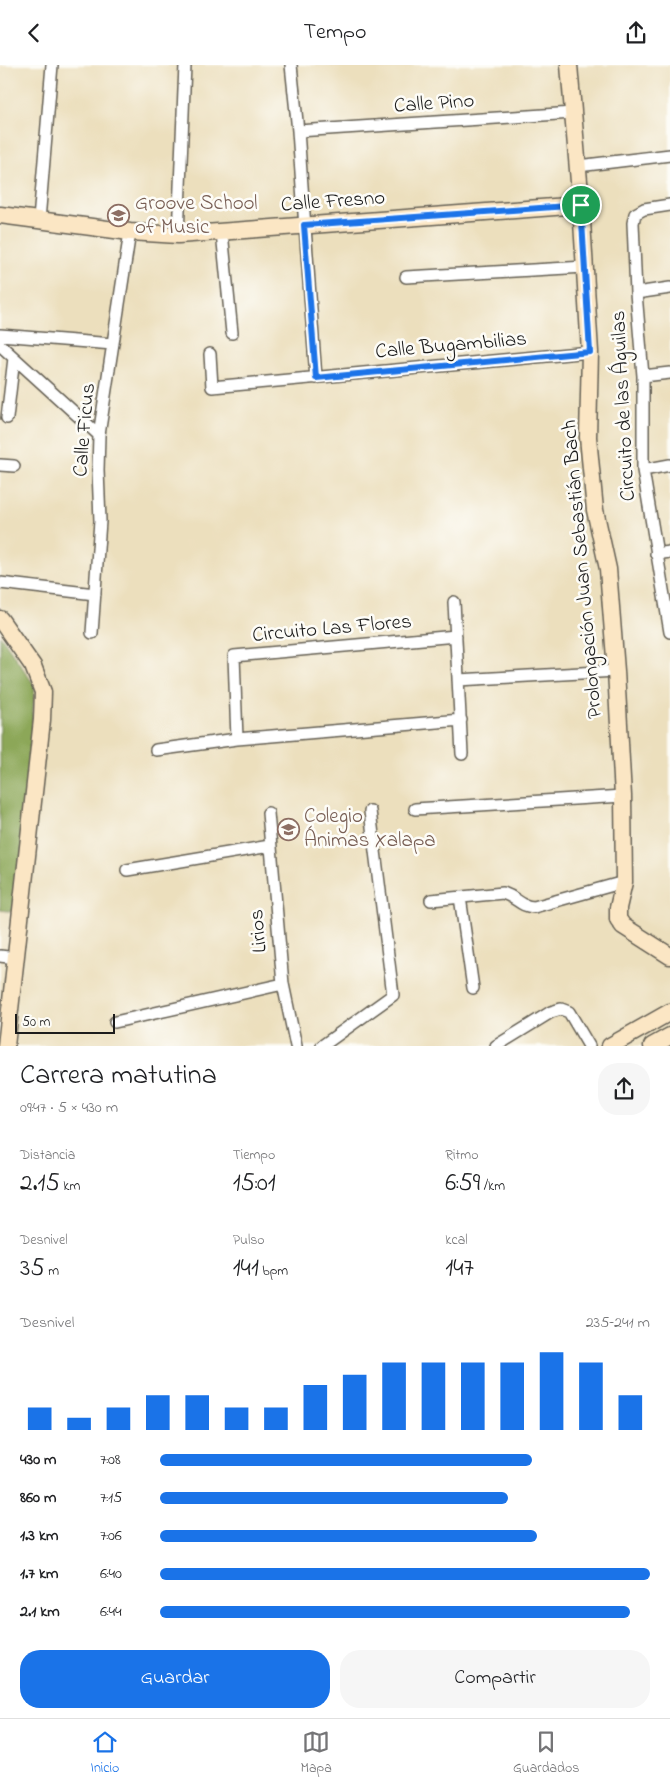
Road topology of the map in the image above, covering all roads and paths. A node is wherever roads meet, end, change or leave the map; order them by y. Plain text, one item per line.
1 (52, 65) edge
2 (185, 65) edge
3 (291, 65) edge
4 (570, 65) edge
5 (573, 113) junction
6 (298, 131) junction
7 (670, 155) edge
8 (578, 166) junction
9 (581, 205) junction
10 (670, 205) edge
11 (0, 215) edge
12 (39, 220) junction
13 (304, 225) junction
14 (130, 231) junction
15 (222, 232) junction
16 (178, 235) junction
17 (585, 267) junction
18 (406, 277) dead end
19 (670, 288) edge
20 (636, 293) junction
21 (232, 333) dead end
22 (0, 335) edge
23 (113, 344) junction
24 (0, 345) edge
25 (590, 352) junction
26 (210, 354) dead end
27 (14, 358) junction
28 (670, 373) edge
29 (643, 376) junction
30 (316, 378) junction
31 (7, 418) dead end
32 (99, 435) junction
33 (0, 465) edge
34 (670, 465) edge
35 (14, 466) dead end
36 (643, 470) junction
37 (670, 552) edge
38 (656, 554) junction
39 (0, 583) edge
40 (95, 594) junction
41 (454, 602) dead end
42 (0, 619) edge
43 (670, 632) edge
44 (92, 633) dead end
45 (456, 636) junction
46 (616, 671) junction
47 (458, 679) junction
48 (461, 720) junction
49 (237, 739) junction
50 (156, 750) dead end
51 (462, 754) dead end
52 (623, 796) junction
53 (416, 809) dead end
54 (370, 811) dead end
55 (268, 813) dead end
56 (270, 846) junction
57 (127, 871) dead end
58 (624, 883) junction
59 (460, 897) junction
60 (430, 900) dead end
61 (670, 956) edge
62 (8, 957) edge
63 (283, 984) junction
64 (473, 988) dead end
65 (670, 1012) edge
66 (115, 1022) dead end
67 (670, 1036) edge
68 (0, 1045) edge
69 (7, 1045) edge
70 (296, 1045) edge
71 (322, 1045) edge
72 (496, 1045) edge
73 (589, 1045) edge
74 (610, 1045) edge
75 (652, 1045) edge

1 - 12 street
2 - 16 street
3 - 6 street
4 - 5 street, Prolongación Juan Sebastián Bach
5 - 6 street, Calle Pino
5 - 8 street, Prolongación Juan Sebastián Bach
6 - 13 street
7 - 8 street
8 - 9 street, Prolongación Juan Sebastián Bach
9 - 13 street, Calle Fresno
9 - 17 street, Prolongación Juan Sebastián Bach
10 - 20 street, Circuito de las Águilas
11 - 12 street, Calle Fresno
12 - 14 street, Calle Fresno
13 - 15 street, Calle Fresno
13 - 30 street
14 - 16 street, Calle Fresno
14 - 23 street, Calle Ficus
15 - 16 street, Calle Fresno
15 - 21 street
17 - 18 street
17 - 25 street, Prolongación Juan Sebastián Bach
19 - 20 street
20 - 29 street, Circuito de las Águilas
22 - 23 street
23 - 32 street, Calle Ficus
24 - 27 street
25 - 30 street, Calle Bugambilias
25 - 46 street, Prolongación Juan Sebastián Bach
26 - 30 street, Calle Bugambilias
27 - 31 street
27 - 32 street
28 - 29 street
29 - 36 street, Circuito de las Águilas
32 - 40 street, Calle Ficus
33 - 35 street
34 - 36 street
36 - 38 street, Circuito de las Águilas
37 - 38 street
38 - 43 street, Circuito de las Águilas
39 - 40 street
40 - 44 street, Calle Ficus
41 - 45 street
42 - 62 street
45 - 47 street
45 - 49 street, Circuito Las Flores
46 - 47 street
46 - 52 street, Prolongación Juan Sebastián Bach
47 - 48 street
48 - 49 street
48 - 51 street
49 - 50 street
52 - 53 street
52 - 58 street, Prolongación Juan Sebastián Bach
54 - 71 street
55 - 56 street, Lirios
56 - 57 street
56 - 63 street, Lirios
58 - 59 street
58 - 61 street, Prolongación Juan Sebastián Bach
59 - 60 street
59 - 64 street
62 - 69 street
63 - 66 street
63 - 70 street, Lirios
65 - 74 street
67 - 75 street
68 - 69 street
72 - 73 street

